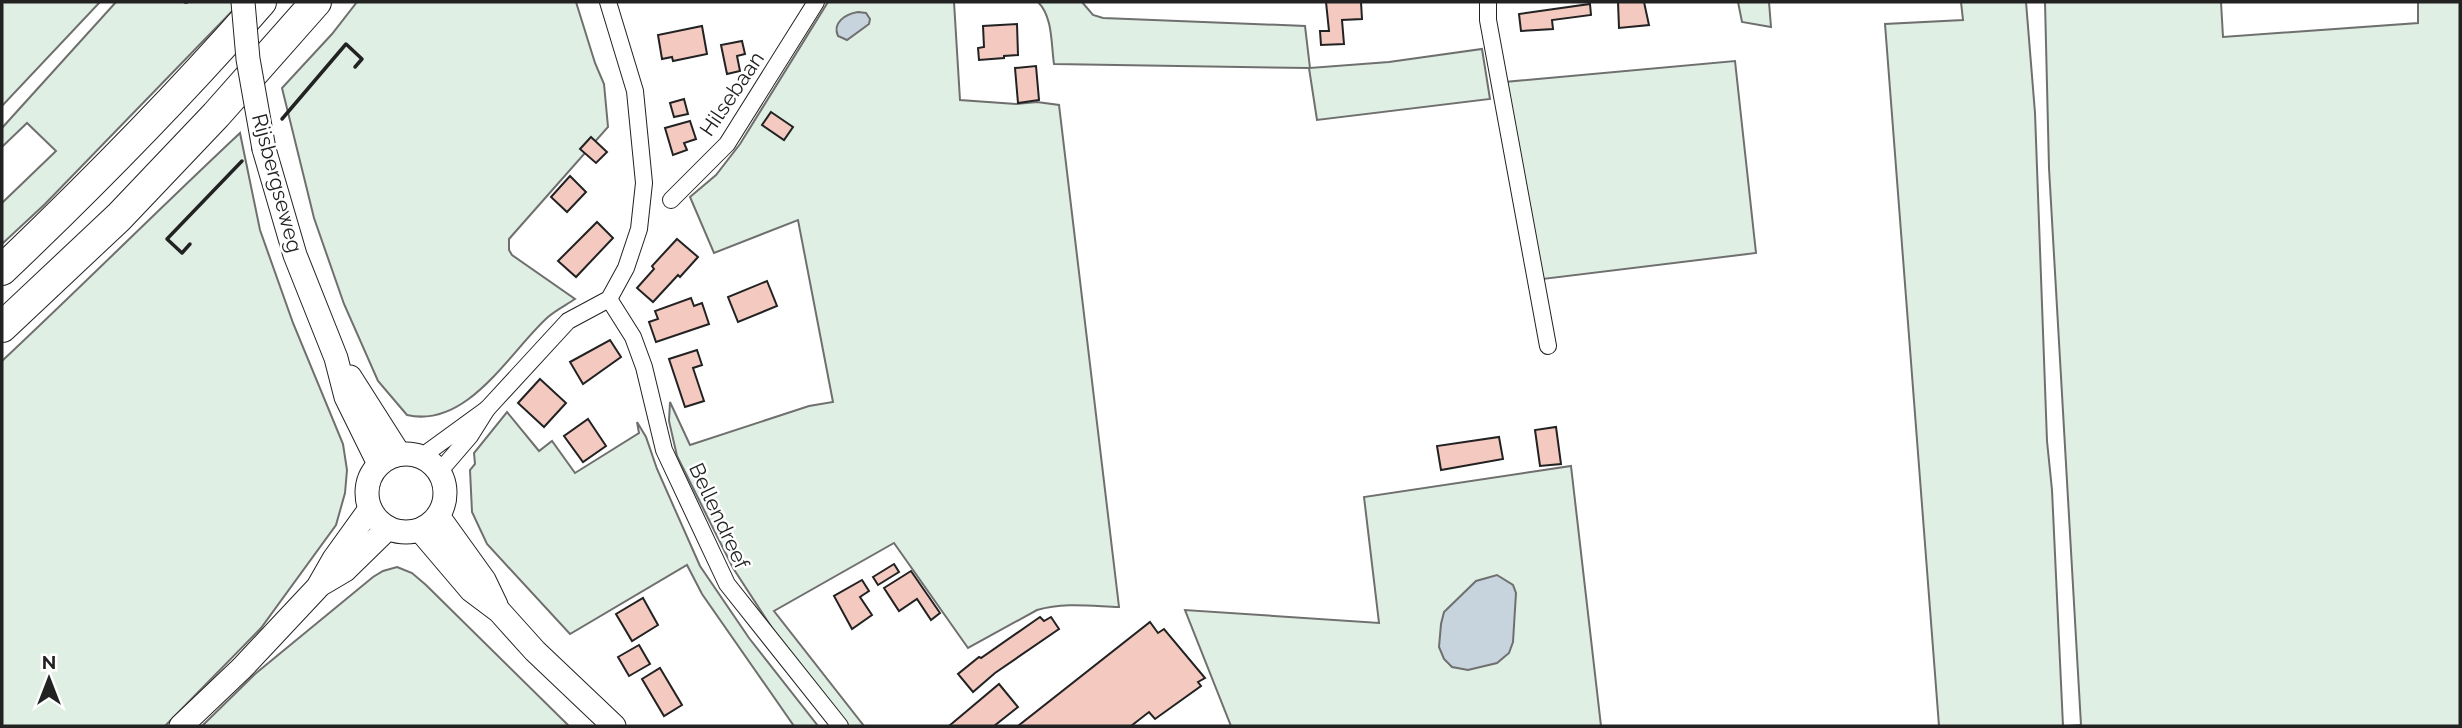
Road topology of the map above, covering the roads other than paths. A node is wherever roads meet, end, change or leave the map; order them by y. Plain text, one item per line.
1 (243, 2) edge
2 (261, 2) edge
3 (316, 2) edge
4 (608, 2) edge
5 (816, 2) edge
6 (1488, 2) edge
7 (671, 200) dead end
8 (2, 270) edge
9 (609, 299) junction
10 (2, 327) edge
11 (1548, 346) dead end
12 (486, 409) junction
13 (400, 458) junction
14 (439, 472) junction
15 (370, 509) junction
16 (429, 523) junction
17 (388, 528) junction
18 (318, 587) junction
19 (181, 726) edge
20 (614, 726) edge
21 (840, 726) edge

1 - 13 main road, Rijsbergseweg, bridge
2 - 8 highway
3 - 10 highway
4 - 9 street
5 - 7 street, Hilsebaan
6 - 11 street
9 - 12 street
9 - 21 street, Bellendreef
12 - 13 street
12 - 14 street
13 - 14 main road
13 - 15 main road
14 - 16 main road
15 - 17 main road
15 - 18 main road
16 - 17 main road
16 - 20 main road
17 - 18 main road
18 - 19 main road

